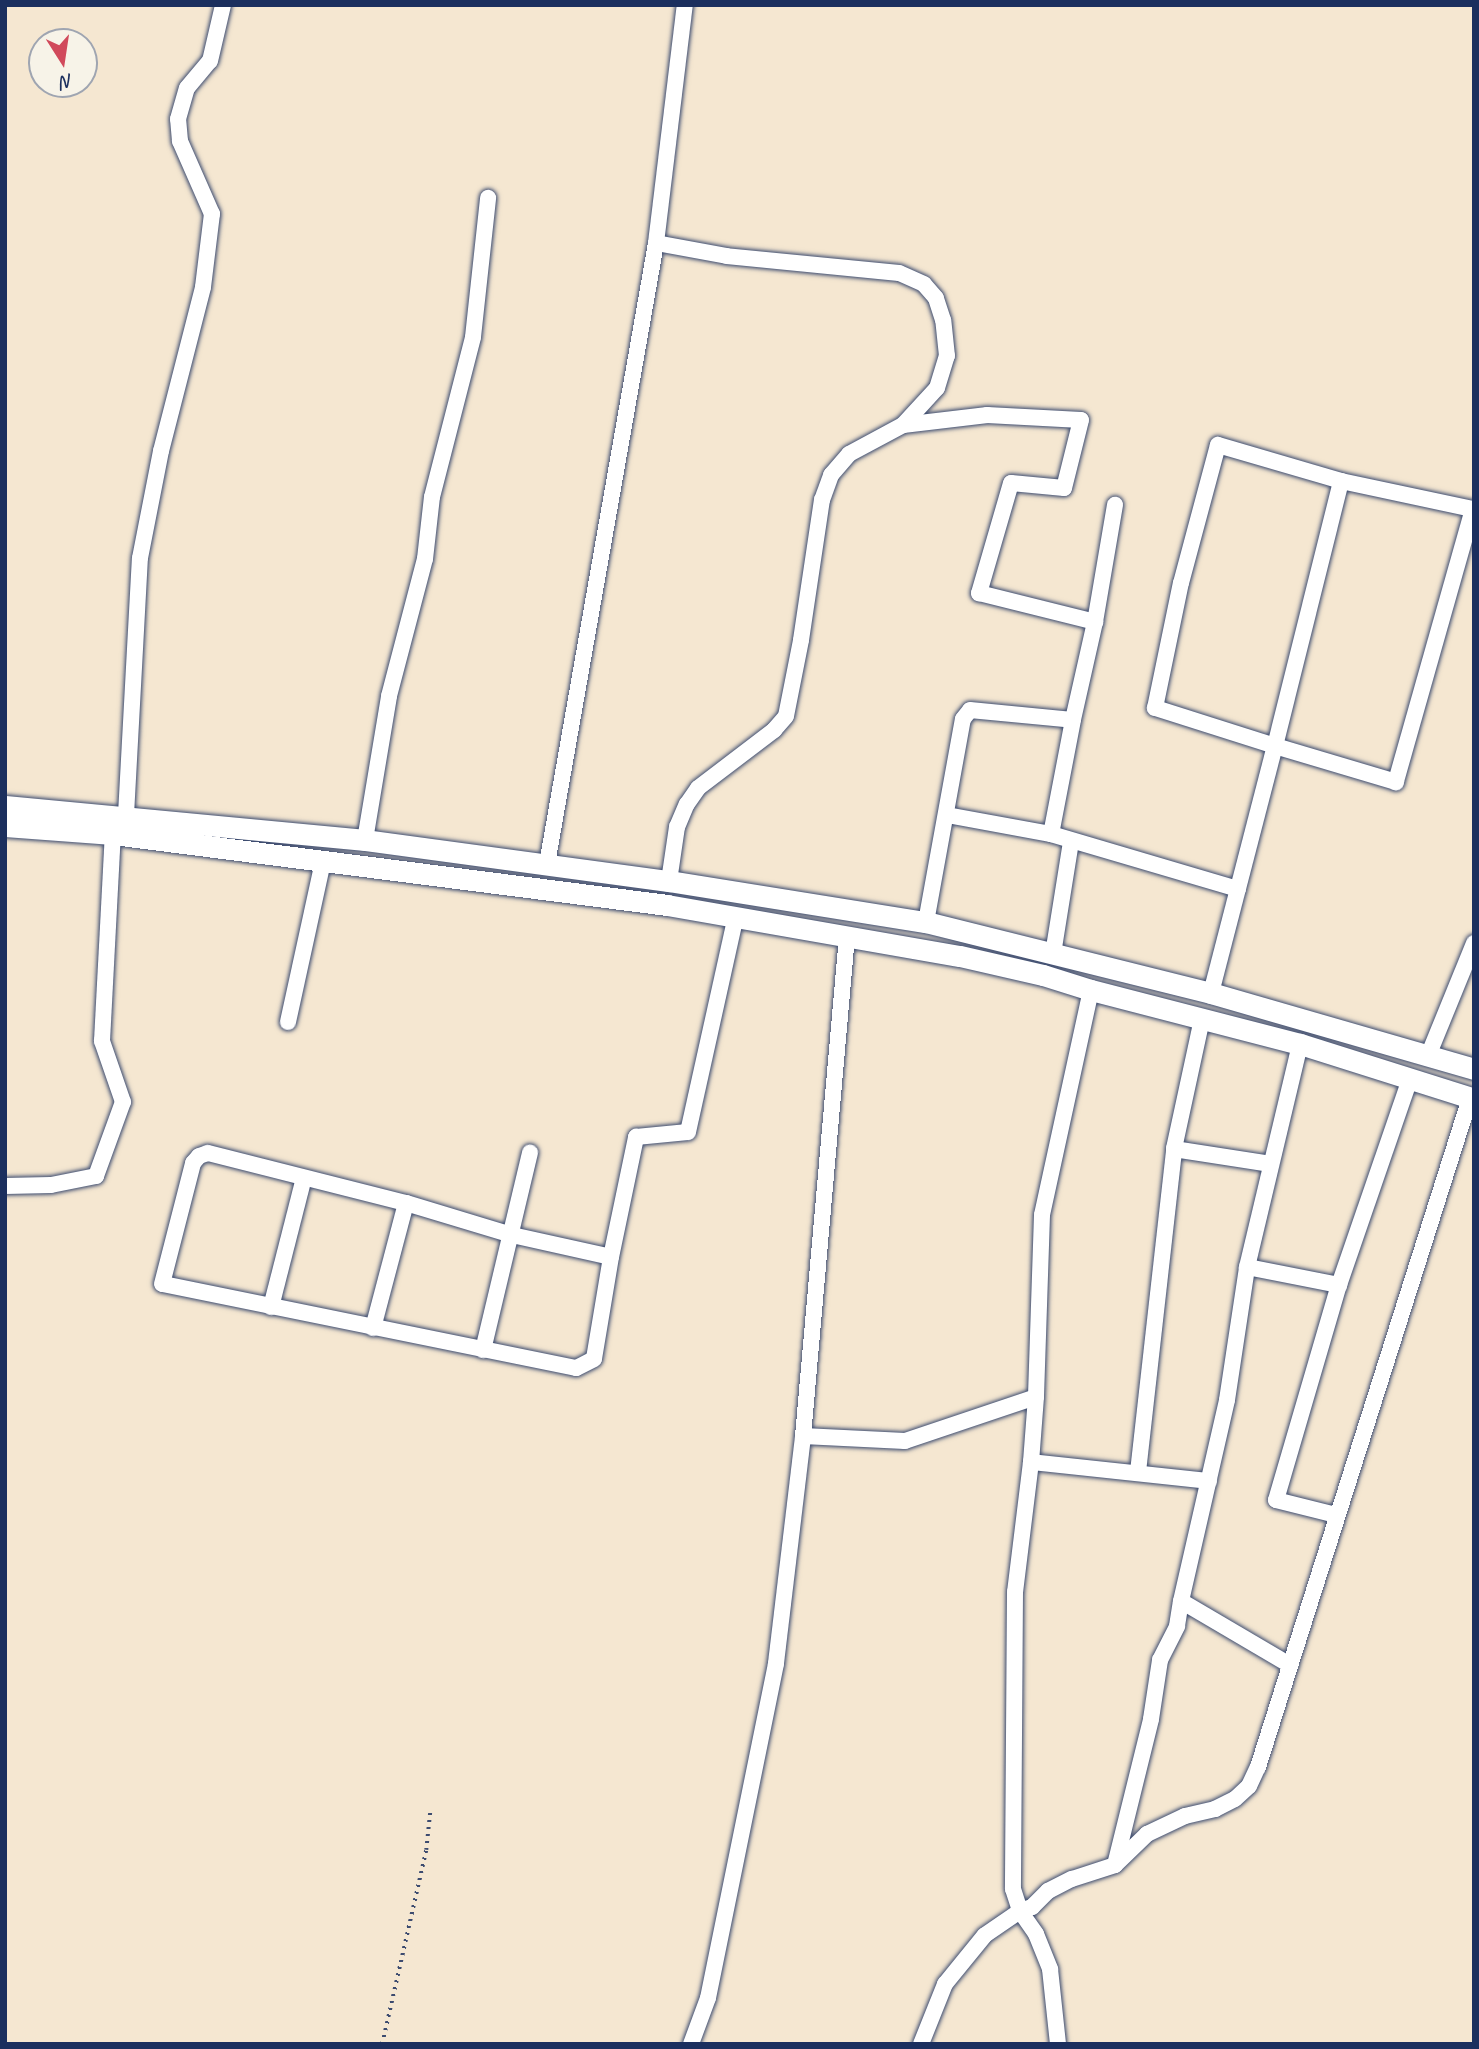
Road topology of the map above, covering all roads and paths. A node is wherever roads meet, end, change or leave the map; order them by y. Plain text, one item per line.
1 (223, 5) edge
2 (685, 5) edge
3 (488, 198) dead end
4 (656, 243) junction
5 (903, 425) junction
6 (1342, 481) junction
7 (1115, 505) dead end
8 (1473, 509) edge
9 (1094, 622) junction
10 (1073, 720) junction
11 (1275, 746) junction
12 (5, 806) edge
13 (126, 815) junction
14 (947, 815) junction
15 (5, 826) edge
16 (113, 834) junction
17 (1051, 834) junction
18 (365, 840) junction
19 (1071, 842) junction
20 (323, 861) junction
21 (547, 864) junction
22 (669, 881) junction
23 (1238, 889) junction
24 (736, 916) junction
25 (926, 922) junction
26 (846, 936) junction
27 (1474, 943) edge
28 (1053, 954) junction
29 (1091, 990) junction
30 (1211, 993) junction
31 (1202, 1020) junction
32 (288, 1022) dead end
33 (1300, 1044) junction
34 (1429, 1056) junction
35 (1474, 1069) edge
36 (1410, 1079) junction
37 (1472, 1099) edge
38 (1174, 1149) junction
39 (530, 1153) dead end
40 (1271, 1164) junction
41 (304, 1178) junction
42 (5, 1186) edge
43 (406, 1203) junction
44 (512, 1235) junction
45 (611, 1257) junction
46 (1247, 1267) junction
47 (1339, 1285) junction
48 (271, 1307) junction
49 (373, 1328) junction
50 (483, 1350) junction
51 (1036, 1397) junction
52 (803, 1436) junction
53 (1031, 1462) junction
54 (1138, 1472) junction
55 (1209, 1482) junction
56 (1336, 1515) junction
57 (1181, 1601) junction
58 (1290, 1665) junction
59 (430, 1811) dead end
60 (1115, 1865) junction
61 (1020, 1911) junction
62 (382, 2044) edge
63 (691, 2044) edge
64 (921, 2044) edge
65 (1058, 2044) edge

1 - 13 street
2 - 4 street
3 - 18 street
4 - 5 street
4 - 21 street
5 - 9 street
5 - 22 street
6 - 8 street
6 - 11 street
6 - 11 street
7 - 9 street
8 - 11 street
9 - 10 street
10 - 14 street
10 - 17 street
11 - 23 street
12 - 13 main road
13 - 18 main road
14 - 17 street
14 - 25 street
15 - 16 main road
16 - 20 main road
16 - 42 street
17 - 19 street
18 - 21 main road
19 - 23 street
19 - 28 street
20 - 24 main road
20 - 32 street
21 - 22 main road
22 - 25 main road
23 - 30 street
24 - 26 main road
24 - 45 street
25 - 28 main road
26 - 29 main road
26 - 52 street
27 - 34 street
28 - 30 main road
29 - 31 main road
29 - 51 street
30 - 34 main road
31 - 33 main road
31 - 38 street
33 - 36 main road
33 - 40 street
34 - 35 main road
36 - 37 main road
36 - 47 street
37 - 56 street
38 - 40 street
38 - 54 street
39 - 44 street
40 - 46 street
41 - 43 street
41 - 48 street
41 - 48 street
43 - 44 street
43 - 49 street
44 - 45 street
44 - 50 street
45 - 50 street
46 - 47 street
46 - 55 street
47 - 56 street
48 - 49 street
49 - 50 street
51 - 52 street
51 - 53 street
52 - 63 street
53 - 54 street
53 - 61 street
54 - 55 street
55 - 57 street
56 - 58 street
57 - 58 street
57 - 60 street
58 - 60 street
59 - 62 path
60 - 61 street
61 - 64 street
61 - 65 street

